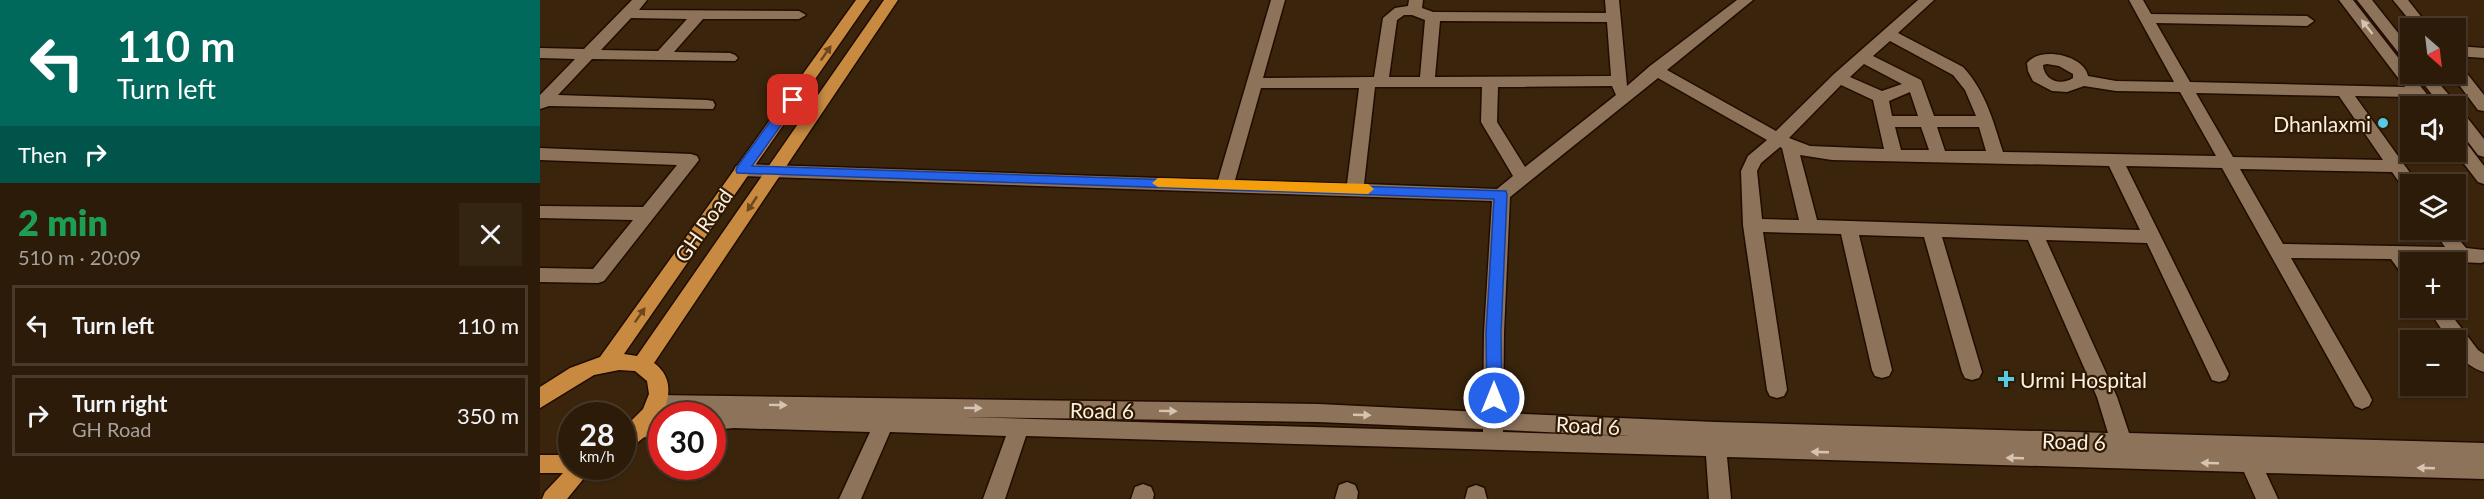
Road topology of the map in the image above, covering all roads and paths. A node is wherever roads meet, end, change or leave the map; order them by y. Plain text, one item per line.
1 (640, 0) edge
2 (863, 0) edge
3 (891, 0) edge
4 (1278, 0) edge
5 (1517, 0) edge
6 (1612, 0) edge
7 (1746, 0) edge
8 (1927, 0) edge
9 (2136, 0) edge
10 (2346, 0) edge
11 (2364, 0) edge
12 (2400, 0) edge
13 (1416, 5) edge
14 (626, 14) junction
15 (699, 15) junction
16 (799, 15) dead end
17 (1433, 16) junction
18 (1517, 17) junction
19 (1612, 18) junction
20 (2146, 18) junction
21 (2414, 18) edge
22 (2307, 21) dead end
23 (1888, 34) junction
24 (2400, 43) edge
25 (2384, 49) junction
26 (2400, 51) edge
27 (2466, 51) edge
28 (2484, 52) edge
29 (540, 53) edge
30 (588, 55) junction
31 (662, 56) junction
32 (1862, 57) junction
33 (730, 58) dead end
34 (1655, 70) junction
35 (1839, 78) junction
36 (2081, 80) dead end
37 (1375, 82) junction
38 (1427, 82) junction
39 (1490, 82) junction
40 (1254, 83) junction
41 (2466, 83) edge
42 (1915, 84) junction
43 (2431, 84) edge
44 (2183, 86) junction
45 (1620, 89) junction
46 (2343, 90) junction
47 (2417, 92) junction
48 (2420, 96) edge
49 (2441, 96) edge
50 (1880, 98) junction
51 (542, 102) edge
52 (708, 105) dead end
53 (2484, 106) edge
54 (1886, 121) junction
55 (1929, 121) junction
56 (1985, 122) junction
57 (2466, 128) edge
58 (1783, 142) junction
59 (2484, 151) edge
60 (540, 154) edge
61 (2466, 154) edge
62 (1894, 155) junction
63 (1939, 156) junction
64 (1996, 158) junction
65 (2115, 160) junction
66 (2226, 163) junction
67 (2397, 166) junction
68 (742, 170) junction
69 (775, 171) junction
70 (2402, 174) edge
71 (1522, 176) junction
72 (2484, 178) edge
73 (1225, 185) junction
74 (1355, 189) junction
75 (1501, 195) junction
76 (540, 212) edge
77 (649, 214) junction
78 (1752, 225) junction
79 (1810, 228) junction
80 (1850, 230) junction
81 (1932, 232) junction
82 (2035, 235) junction
83 (2153, 237) junction
84 (2450, 240) edge
85 (2276, 252) junction
86 (2396, 252) junction
87 (2400, 252) edge
88 (2459, 252) edge
89 (2466, 255) edge
90 (2481, 256) dead end
91 (2400, 258) edge
92 (540, 275) edge
93 (2443, 318) edge
94 (607, 363) junction
95 (642, 364) junction
96 (2484, 364) edge
97 (1882, 370) dead end
98 (1972, 372) dead end
99 (2219, 374) dead end
100 (1777, 390) dead end
101 (540, 398) edge
102 (2362, 400) dead end
103 (656, 402) edge
104 (726, 405) edge
105 (648, 414) edge
106 (726, 420) edge
107 (1494, 420) junction
108 (884, 423) junction
109 (1019, 427) junction
110 (636, 429) edge
111 (1716, 440) junction
112 (1493, 442) junction
113 (2121, 442) junction
114 (2484, 452) edge
115 (540, 464) edge
116 (558, 464) edge
117 (2251, 464) junction
118 (2484, 470) edge
119 (571, 480) edge
120 (553, 499) edge
121 (849, 499) edge
122 (994, 499) edge
123 (1720, 499) edge
124 (2267, 499) edge

1 - 14 street
68 -> 2 main road, GH Road
3 - 69 main road, GH Road
4 - 40 street
5 - 18 street
6 - 19 street
7 - 34 street
8 - 23 street
9 - 20 street
25 -> 10 street
11 - 24 street
12 - 21 street
13 - 17 street
13 - 37 street
14 - 15 street
14 - 30 street
15 - 16 street
15 - 31 street
17 - 18 street
17 - 38 street
18 - 19 street
19 - 45 street
20 - 22 street
20 - 44 street
23 - 32 street
23 - 56 street
25 - 26 street
25 - 47 street
27 - 28 street
29 - 30 street
30 - 31 street
30 - 51 street
31 - 33 street
32 - 35 street
32 - 42 street
34 - 45 street
34 - 58 street
35 - 50 street
35 - 58 street
36 - 44 street
37 - 38 street
37 - 40 street
37 - 74 street
38 - 39 street
39 - 45 street
39 - 71 street
40 - 73 street
41 - 53 street
42 - 50 street
42 - 55 street
43 - 49 street
44 - 46 street
44 - 66 street
45 - 71 street
46 - 47 street
46 - 67 street
47 - 48 street
50 - 54 street
51 - 52 street
54 - 55 street
54 - 62 street
55 - 56 street
55 - 63 street
56 - 64 street
57 - 59 street
58 - 62 street
58 - 78 street
58 - 79 street
60 - 77 street
61 - 72 street
62 - 63 street
63 - 64 street
64 - 65 street
65 - 66 street
65 - 83 street
66 - 67 street
66 - 85 street
67 - 70 street
68 - 69 street
94 -> 68 main road, GH Road
69 - 73 street
69 -> 95 main road, GH Road
71 - 75 street
73 - 74 street
74 - 75 street
75 - 107 street
76 - 77 street
77 - 92 street
78 - 79 street
78 - 100 street
79 - 80 street
80 - 81 street
80 - 97 street
81 - 82 street
81 - 98 street
82 - 83 street
82 - 113 street
83 - 99 street
84 - 88 street
85 - 86 street
85 - 102 street
86 - 87 street
86 - 91 street
89 - 90 street
93 - 96 street
94 - 95 main road
94 - 101 main road
95 - 103 main road
104 -> 107 street, Road 6
105 - 110 main road
106 - 108 street, Road 6
107 - 111 street, Road 6
107 - 112 street
108 - 109 street, Road 6
108 - 121 street
109 - 112 street, Road 6
109 - 122 street
111 - 112 street, Road 6
111 - 113 street, Road 6
117 -> 111 street, Road 6
111 - 123 street
113 - 114 street, Road 6
115 - 116 main road
118 -> 117 street, Road 6
117 - 124 street
119 - 120 main road

